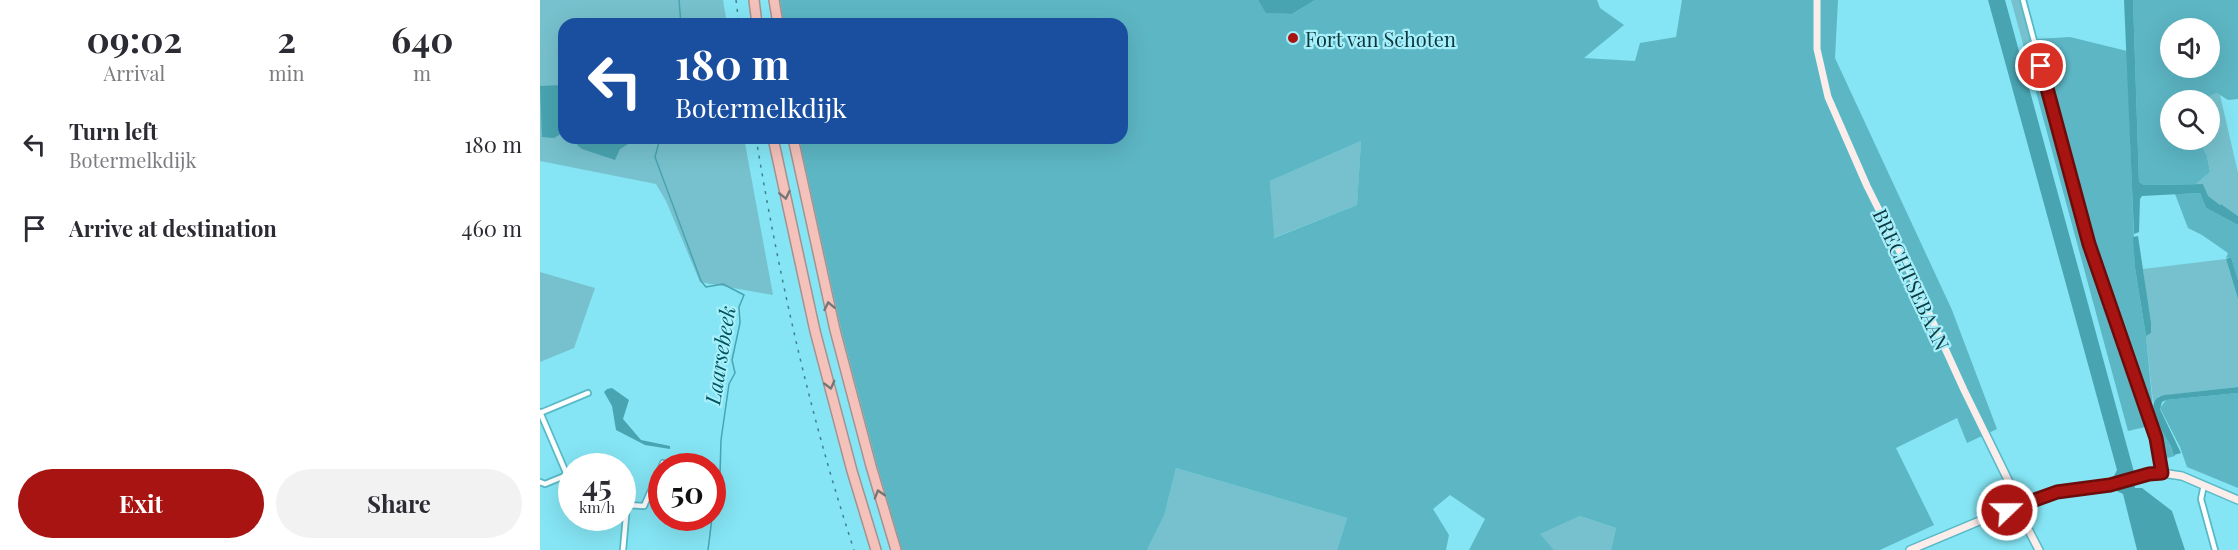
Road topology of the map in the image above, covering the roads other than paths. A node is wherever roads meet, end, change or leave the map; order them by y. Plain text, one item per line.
1 (754, 0) edge
2 (774, 0) edge
3 (1816, 0) edge
4 (2022, 0) edge
5 (756, 18) edge
6 (776, 18) edge
7 (775, 144) edge
8 (794, 144) edge
9 (588, 393) dead end
10 (540, 412) edge
11 (559, 453) edge
12 (2162, 473) junction
13 (558, 480) edge
14 (540, 482) edge
15 (2204, 485) junction
16 (648, 497) edge
17 (2238, 500) edge
18 (2018, 504) junction
19 (636, 506) edge
20 (625, 531) edge
21 (623, 550) edge
22 (876, 550) edge
23 (896, 550) edge
24 (1910, 550) edge
25 (2039, 550) edge
26 (2215, 550) edge

1 - 5 highway
2 - 6 highway
3 - 18 main road, BRECHTSEBAAN
4 - 12 street
7 -> 22 highway
23 -> 8 highway
9 - 10 street
10 - 11 street
12 - 15 main road
12 - 18 main road
13 - 14 street
15 - 17 main road
15 - 26 street
16 - 19 street
18 - 24 main road
18 - 25 main road, BRECHTSEBAAN
20 - 21 street

